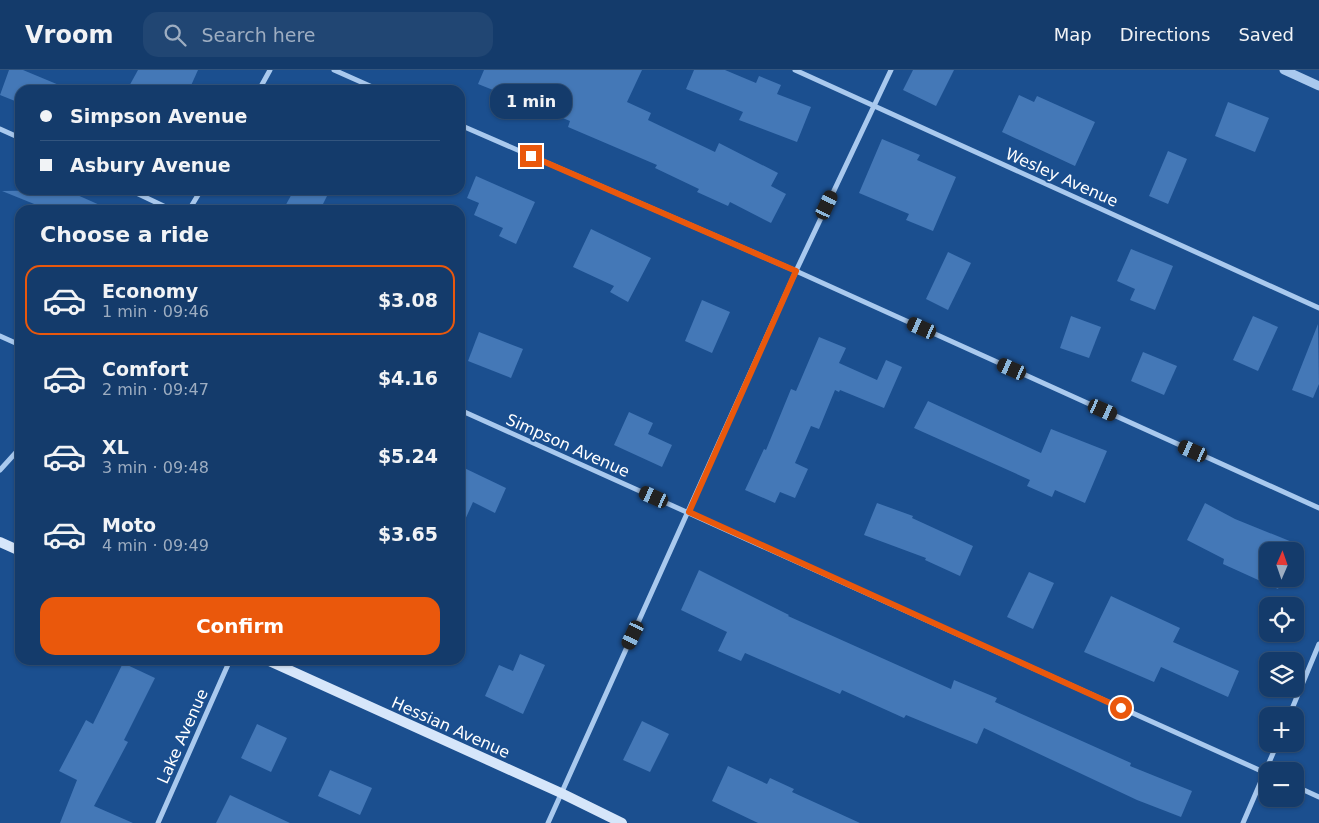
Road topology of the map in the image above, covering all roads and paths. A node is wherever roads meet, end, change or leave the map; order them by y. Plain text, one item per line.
1 (270, 70) edge
2 (334, 70) edge
3 (795, 70) edge
4 (891, 70) edge
5 (1284, 70) edge
6 (262, 85) edge
7 (368, 85) edge
8 (1319, 86) edge
9 (874, 106) junction
10 (465, 127) edge
11 (0, 129) edge
12 (15, 136) edge
13 (140, 195) edge
14 (162, 205) edge
15 (796, 271) junction
16 (1319, 308) edge
17 (0, 336) edge
18 (15, 343) edge
19 (465, 412) edge
20 (15, 454) edge
21 (0, 470) edge
22 (1319, 508) edge
23 (689, 512) junction
24 (0, 542) edge
25 (15, 549) edge
26 (1319, 644) edge
27 (228, 665) edge
28 (278, 665) edge
29 (1293, 707) edge
30 (1259, 770) edge
31 (1259, 788) edge
32 (1304, 790) edge
33 (561, 793) junction
34 (1319, 797) edge
35 (158, 823) edge
36 (548, 823) edge
37 (622, 823) edge
38 (1243, 823) edge

1 - 6 street
2 - 7 street
3 - 9 street, Wesley Avenue
4 - 9 street
5 - 8 street
9 - 15 street
9 - 16 street, Wesley Avenue
10 - 15 street
11 - 12 street
13 - 14 street
15 - 22 street
15 - 23 street
17 - 18 street
19 - 23 street, Simpson Avenue
20 - 21 street
23 - 30 street, Simpson Avenue
23 - 33 street
24 - 25 main road
26 - 29 street
27 - 35 street, Lake Avenue
28 - 33 main road, Hessian Avenue
31 - 38 street
32 - 34 street
33 - 36 street
33 - 37 main road, Hessian Avenue

